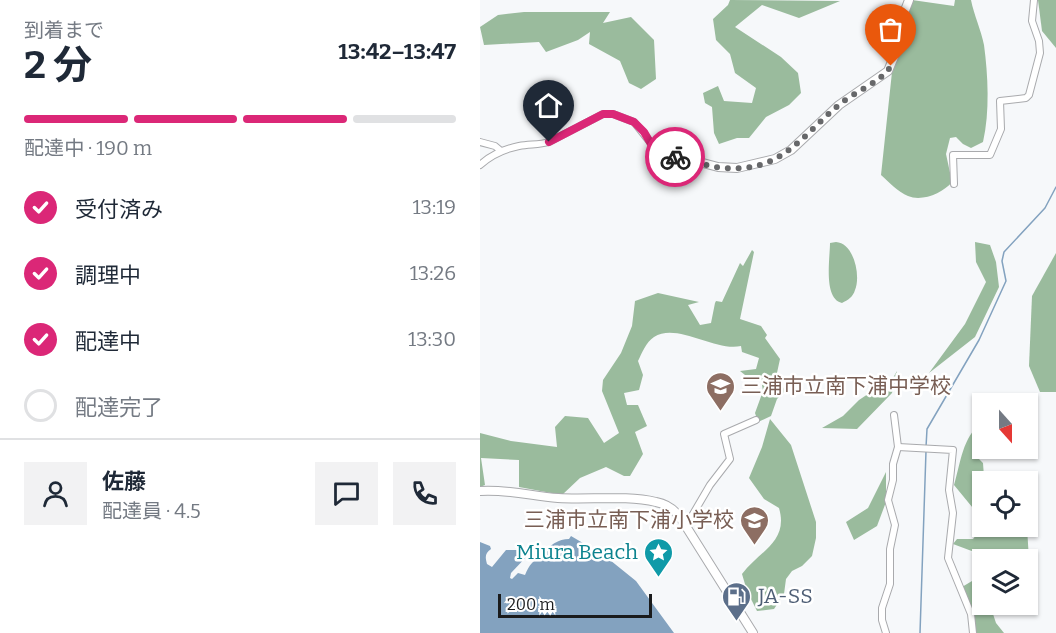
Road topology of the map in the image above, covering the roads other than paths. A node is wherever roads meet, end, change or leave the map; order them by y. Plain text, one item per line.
1 (909, 0) edge
2 (1034, 0) edge
3 (480, 142) edge
4 (501, 151) junction
5 (688, 159) joint
6 (480, 165) edge
7 (954, 184) dead end
8 (894, 415) dead end
9 (756, 420) dead end
10 (898, 447) junction
11 (480, 491) edge
12 (686, 526) junction
13 (753, 633) edge
14 (886, 633) edge
15 (973, 633) edge

1 - 5 main road
2 - 7 street
3 - 4 street
4 - 5 street
4 - 6 street
8 - 10 street
9 - 12 street
10 - 14 street
10 - 15 street
11 - 12 main road
12 - 13 main road

